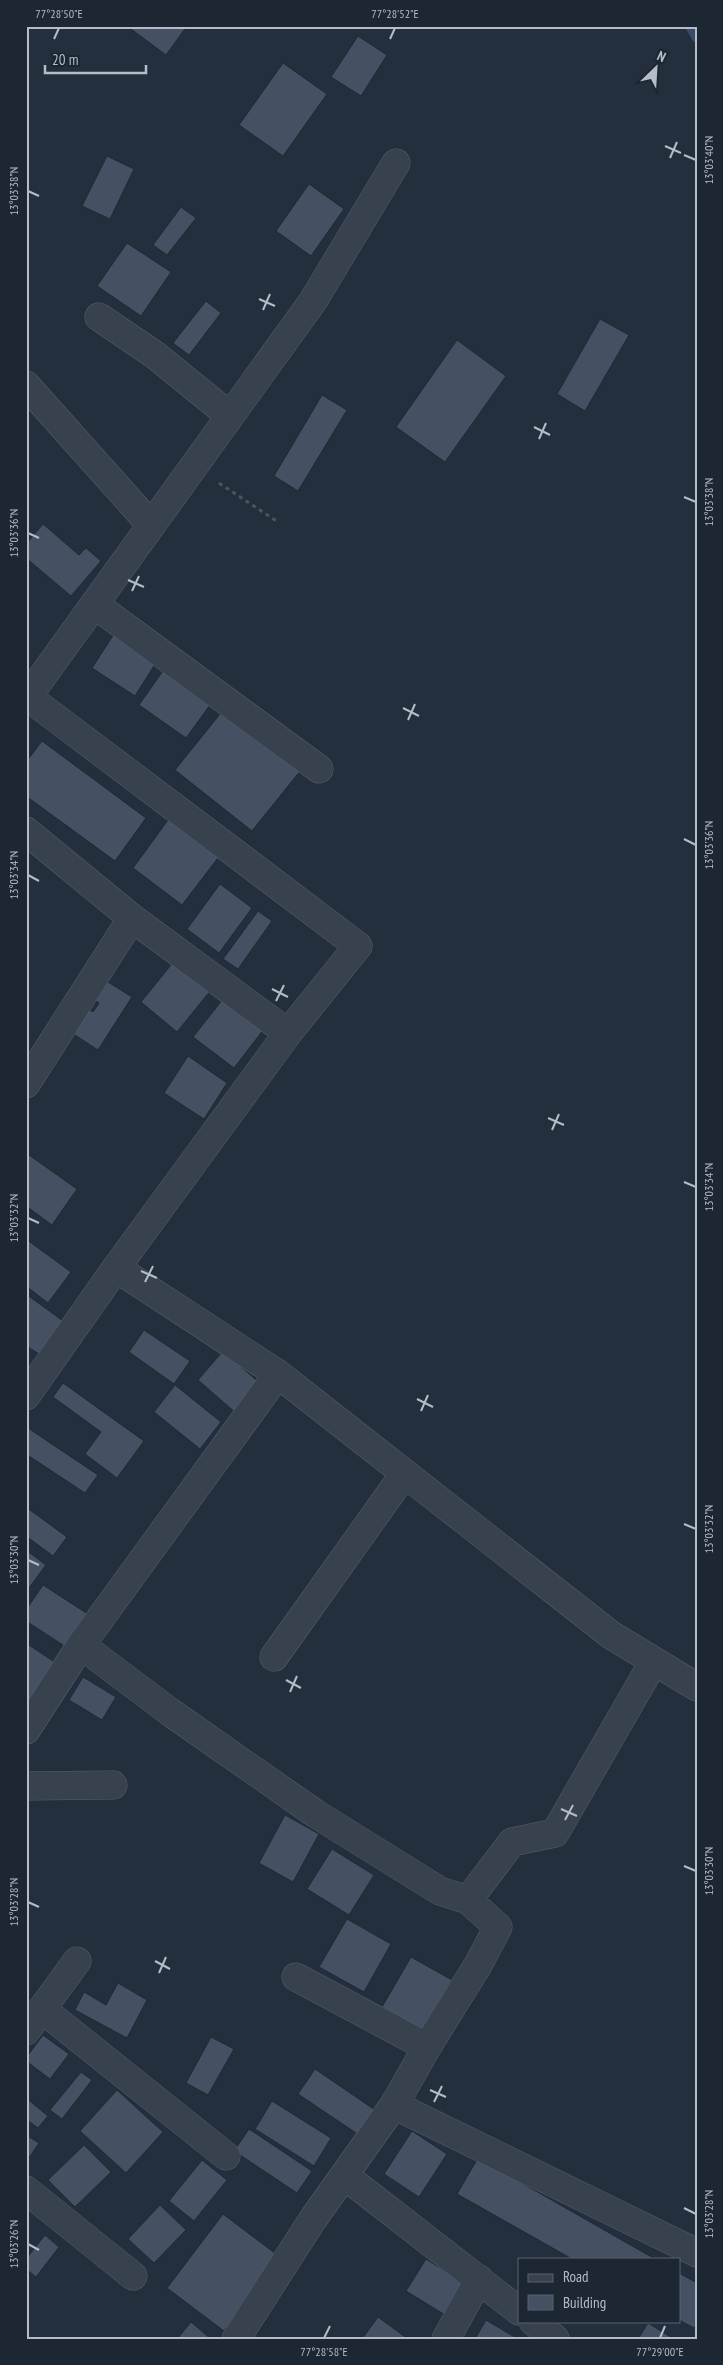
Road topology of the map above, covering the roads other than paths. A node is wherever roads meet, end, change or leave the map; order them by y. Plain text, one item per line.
1 (396, 163) dead end
2 (99, 317) dead end
3 (26, 386) edge
4 (230, 416) junction
5 (151, 526) junction
6 (94, 604) junction
7 (27, 698) edge
8 (319, 769) dead end
9 (26, 832) edge
10 (132, 918) junction
11 (288, 1033) junction
12 (26, 1084) edge
13 (116, 1268) junction
14 (278, 1374) junction
15 (26, 1396) edge
16 (404, 1473) junction
17 (81, 1645) junction
18 (274, 1657) dead end
19 (654, 1661) junction
20 (697, 1687) edge
21 (26, 1730) edge
22 (26, 1786) edge
23 (113, 1786) dead end
24 (468, 1900) junction
25 (76, 1961) dead end
26 (296, 1977) dead end
27 (42, 2009) junction
28 (26, 2031) edge
29 (427, 2047) junction
30 (394, 2104) junction
31 (226, 2156) dead end
32 (346, 2176) junction
33 (26, 2190) edge
34 (697, 2253) edge
35 (133, 2276) dead end
36 (479, 2280) junction
37 (518, 2310) edge
38 (533, 2322) edge
39 (236, 2339) edge
40 (446, 2339) edge
41 (555, 2339) edge

1 - 4 street
2 - 4 street
3 - 5 street
4 - 5 street
5 - 6 street
6 - 7 street
6 - 8 street
7 - 11 street
9 - 10 street
10 - 11 street
10 - 12 street
11 - 13 street
13 - 14 street
13 - 15 street
14 - 16 street
14 - 17 street
16 - 18 street
16 - 19 street
17 - 21 street
17 - 24 street
19 - 20 street
19 - 24 street
22 - 23 street
24 - 29 street
25 - 27 street
26 - 29 street
27 - 28 street
27 - 31 street
29 - 30 street
30 - 32 street
30 - 34 street
32 - 36 street
32 - 39 street
33 - 35 street
36 - 37 street
36 - 40 street
38 - 41 street

